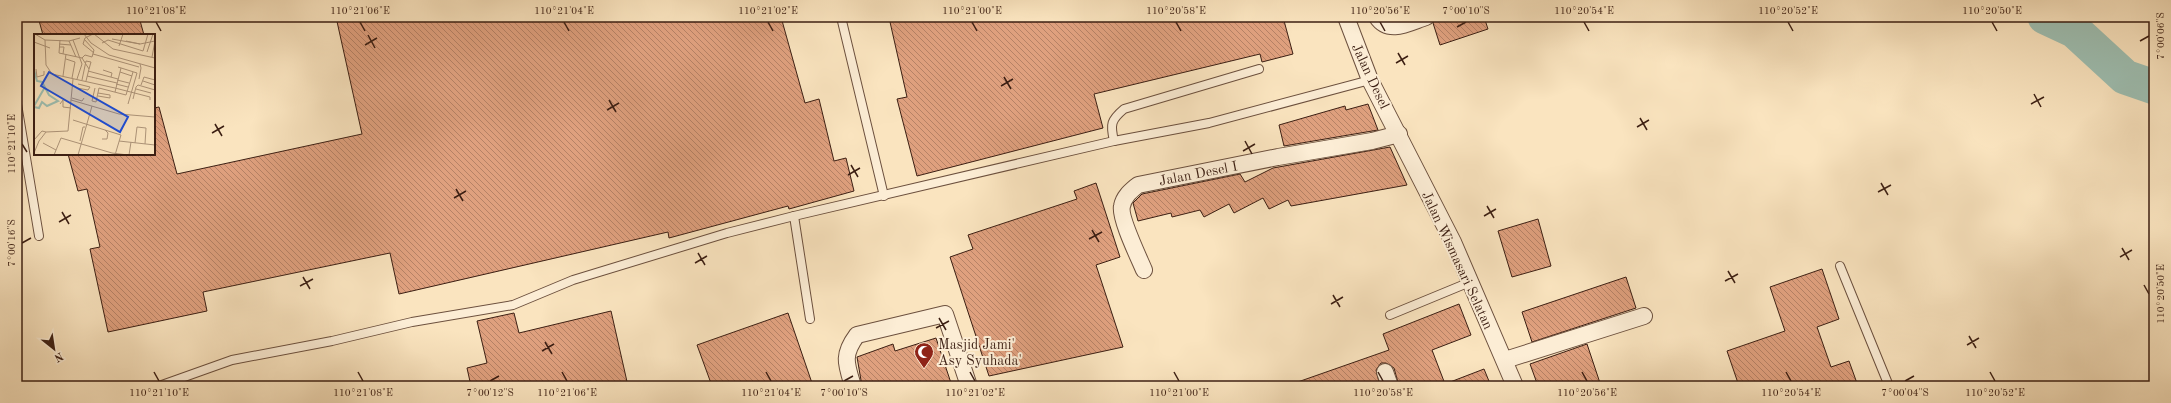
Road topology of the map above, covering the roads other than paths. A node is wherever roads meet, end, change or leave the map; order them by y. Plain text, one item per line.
1 (841, 17) edge
2 (1346, 17) edge
3 (1377, 17) edge
4 (1426, 17) edge
5 (1259, 69) dead end
6 (1370, 80) junction
7 (17, 104) edge
8 (1399, 134) junction
9 (1114, 141) junction
10 (884, 196) junction
11 (794, 216) junction
12 (39, 236) dead end
13 (1840, 266) dead end
14 (1144, 270) dead end
15 (1470, 282) junction
16 (1390, 315) dead end
17 (1644, 316) dead end
18 (810, 319) dead end
19 (1505, 360) junction
20 (159, 386) edge
21 (853, 386) edge
22 (969, 386) edge
23 (1515, 386) edge
24 (1889, 386) edge

1 - 10 lane
2 - 6 street, Jalan Desel
3 - 4 street
5 - 9 lane
6 - 8 street, Jalan Desel
6 - 9 lane
7 - 12 lane
8 - 14 street, Jalan Desel I
8 - 15 street, Jalan Wismasari Selatan
9 - 10 lane
10 - 11 lane
11 - 18 lane
11 - 20 lane
13 - 24 lane
15 - 16 lane
15 - 19 street, Jalan Wismasari Selatan
17 - 19 street
19 - 23 street, Jalan Wismasari Selatan
21 - 22 street

